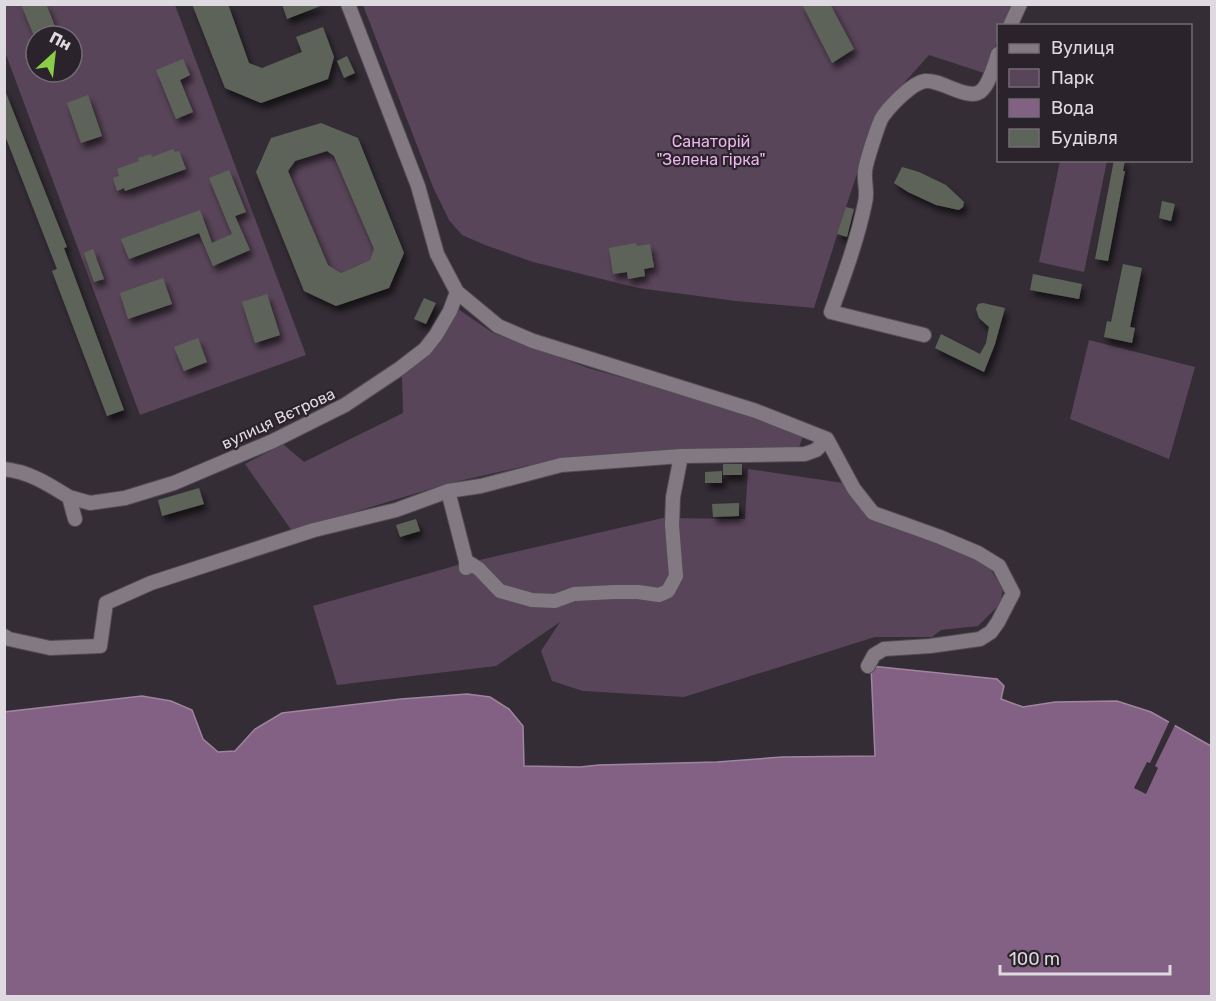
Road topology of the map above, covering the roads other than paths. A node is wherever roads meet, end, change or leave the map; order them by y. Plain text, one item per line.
1 (348, 4) edge
2 (1020, 4) edge
3 (1011, 24) edge
4 (997, 59) edge
5 (457, 292) junction
6 (924, 335) dead end
7 (827, 439) junction
8 (681, 456) junction
9 (4, 469) edge
10 (448, 491) junction
11 (69, 497) junction
12 (75, 519) dead end
13 (4, 636) edge
14 (868, 666) dead end

1 - 5 street
2 - 3 street
4 - 6 street
5 - 7 street
5 - 11 street, вулиця Вєтрова
7 - 8 street
7 - 14 street
8 - 10 street
8 - 10 street
9 - 11 street, вулиця Вєтрова
10 - 13 street
11 - 12 street

